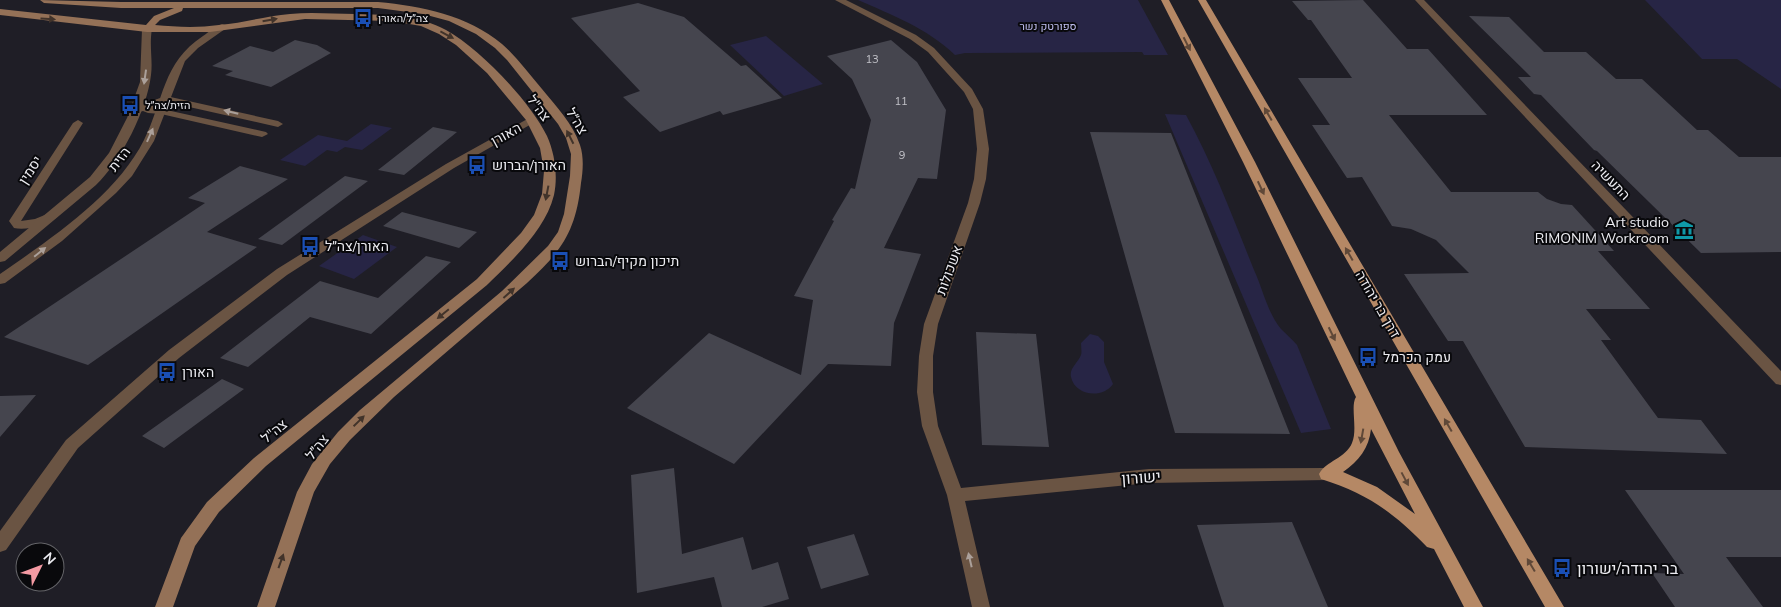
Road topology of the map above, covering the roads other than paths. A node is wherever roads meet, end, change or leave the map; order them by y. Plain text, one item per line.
1 (44, 0) edge
2 (839, 0) edge
3 (1165, 0) edge
4 (1202, 0) edge
5 (1419, 0) edge
6 (191, 6) junction
7 (226, 6) junction
8 (0, 12) edge
9 (222, 27) junction
10 (147, 29) junction
11 (166, 99) junction
12 (135, 110) junction
13 (161, 111) junction
14 (531, 120) junction
15 (78, 123) dead end
16 (278, 124) dead end
17 (262, 134) dead end
18 (55, 215) junction
19 (0, 258) edge
20 (0, 280) edge
21 (1781, 380) edge
22 (1359, 388) junction
23 (1327, 474) junction
24 (955, 494) junction
25 (0, 546) edge
26 (1446, 556) junction
27 (164, 607) edge
28 (266, 607) edge
29 (981, 607) edge
30 (1474, 607) edge
31 (1556, 607) edge

1 - 6 main road, צה״ל
2 - 24 street, אשכולות
3 -> 22 main road
31 -> 4 main road, דרך בר יהודה
5 - 21 street, התעשיה
6 - 7 main road, צה״ל
6 - 10 main road
7 - 9 main road
28 -> 7 main road, צה״ל
8 -> 10 main road, צה"ל
9 - 10 main road, צה"ל
9 - 11 street, הזית
9 -> 14 main road, צה"ל
10 -> 12 street, הזית
11 - 12 street
11 - 13 street, הזית
16 -> 11 street
12 - 13 street
12 - 18 street, הזית
13 - 17 street
20 -> 13 street, הזית
14 - 25 street, האורן
14 -> 27 main road, צה"ל
15 - 18 street, יסמין
18 - 19 street, הזית
22 -> 23 main road
22 -> 26 main road
23 - 24 street, ישורון
23 - 26 main road
29 -> 24 street, אשכולות
26 - 30 main road

